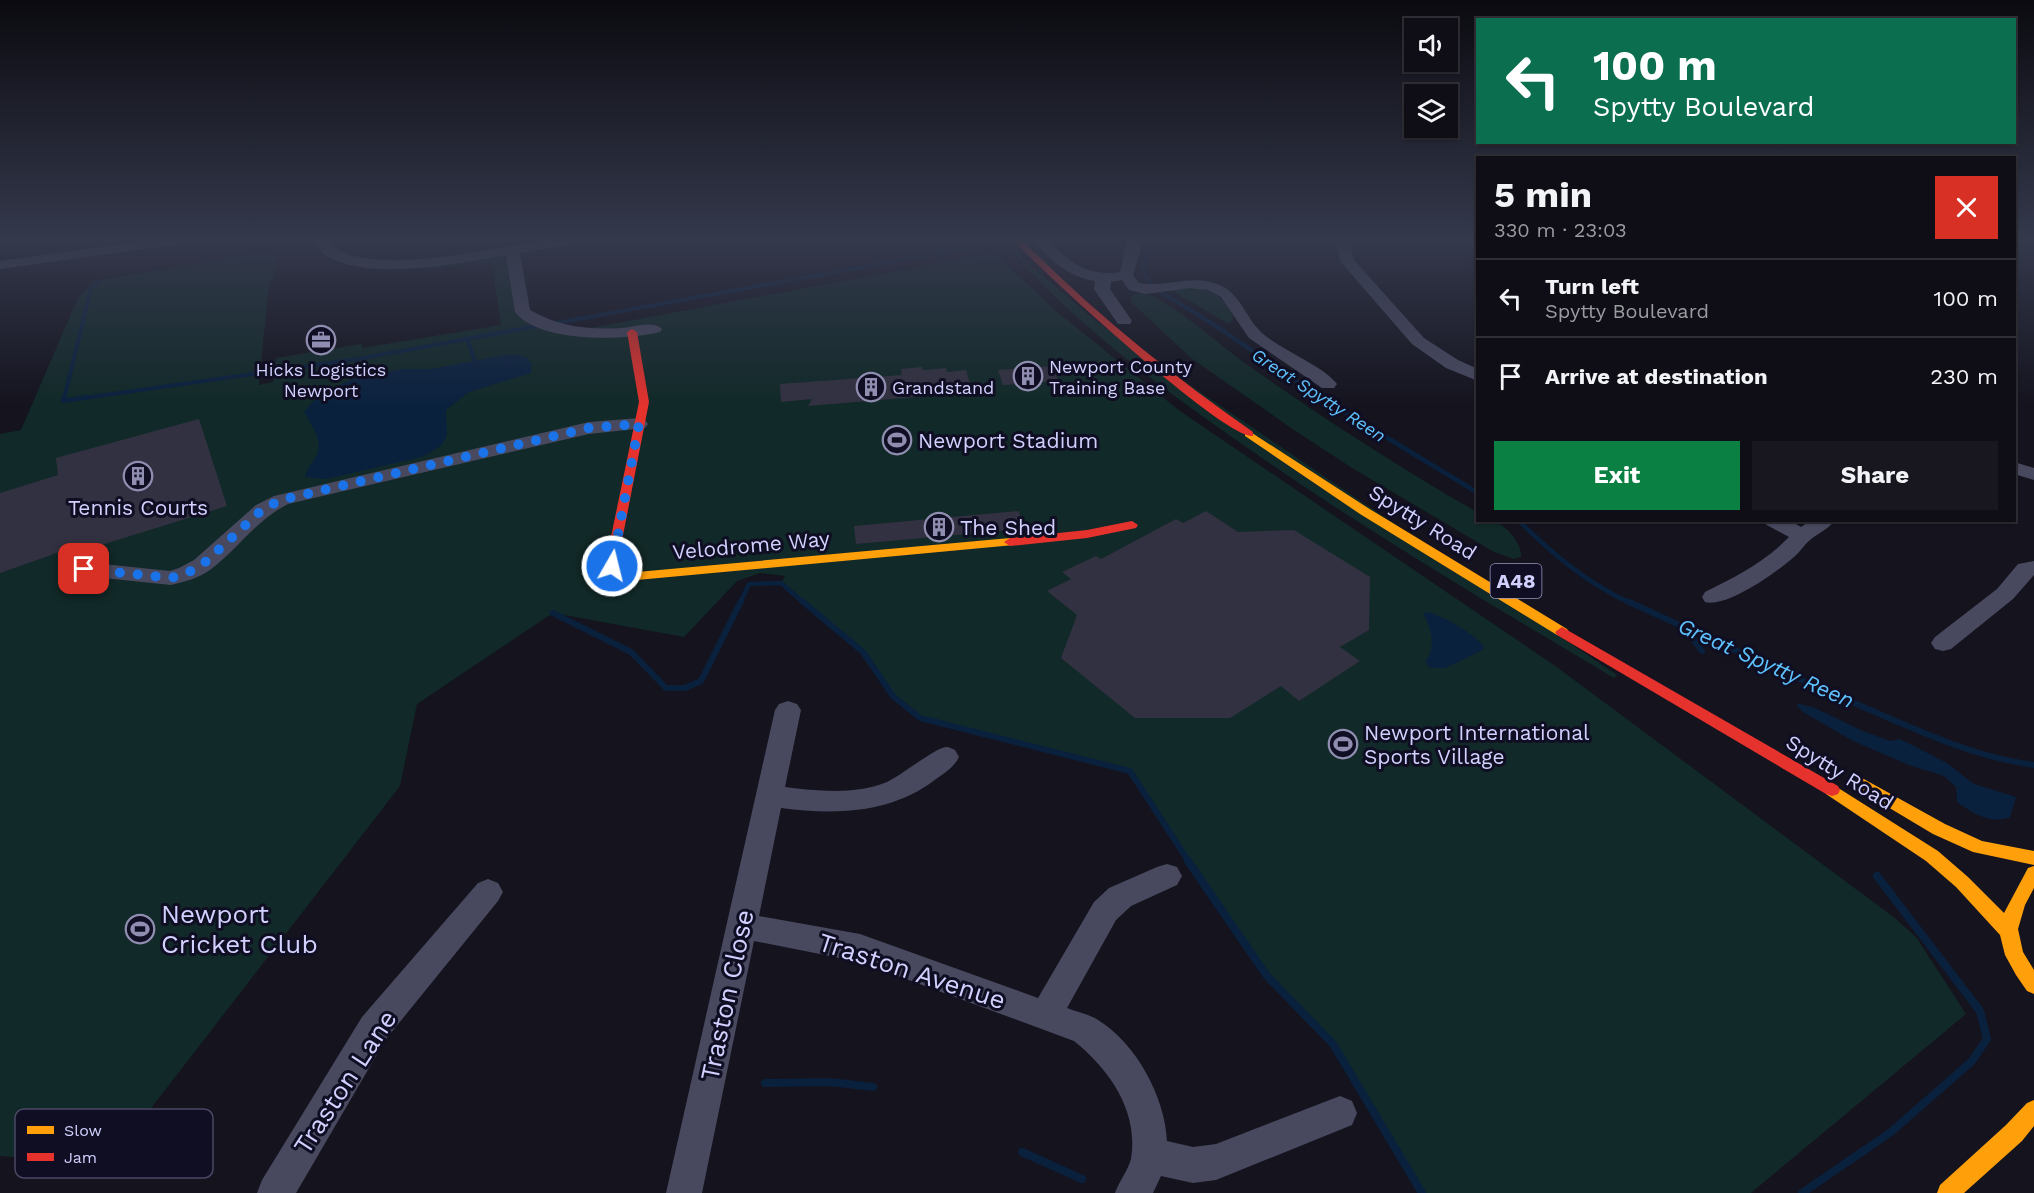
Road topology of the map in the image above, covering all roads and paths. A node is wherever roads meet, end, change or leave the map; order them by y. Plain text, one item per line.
1 (520, 295) edge
2 (1075, 295) edge
3 (1094, 295) edge
4 (1106, 295) edge
5 (1226, 295) edge
6 (1377, 295) edge
7 (1129, 325) joint
8 (654, 329) dead end
9 (632, 332) junction
10 (1476, 375) edge
11 (1328, 384) dead end
12 (639, 424) junction
13 (2016, 469) edge
14 (2034, 474) edge
15 (1776, 522) edge
16 (1822, 522) edge
17 (1132, 525) dead end
18 (1802, 536) junction
19 (2034, 568) edge
20 (84, 569) dead end
21 (1713, 597) dead end
22 (1943, 643) dead end
23 (788, 710) dead end
24 (946, 757) dead end
25 (1849, 777) dead end
26 (771, 796) junction
27 (2034, 858) edge
28 (2034, 873) edge
29 (1167, 876) dead end
30 (488, 892) dead end
31 (742, 926) junction
32 (2008, 930) junction
33 (2034, 985) edge
34 (1046, 1015) junction
35 (2034, 1110) edge
36 (1340, 1113) dead end
37 (1150, 1156) junction
38 (275, 1193) edge
39 (684, 1193) edge
40 (1133, 1193) edge
41 (1948, 1193) edge

1 - 9 street
2 - 32 main road, Spytty Road / A48
3 - 7 main road
4 - 7 street
5 - 11 street
6 - 10 street
8 - 9 street
9 - 12 main road, Velodrome Way
12 - 17 main road, Velodrome Way
12 - 20 street
13 - 14 street
15 - 18 street
16 - 18 street
18 - 21 street
19 - 22 street
23 - 26 street, Traston Close
24 - 26 street
25 - 27 main road, Spytty Road
26 - 31 street, Traston Close
28 - 32 main road
29 - 34 street
30 - 38 street, Traston Lane
31 - 34 street, Traston Avenue
31 - 39 street, Traston Close
32 - 33 main road, A48
34 - 37 street, Traston Avenue
35 - 41 main road
36 - 37 street
37 - 40 street, Traston Avenue

